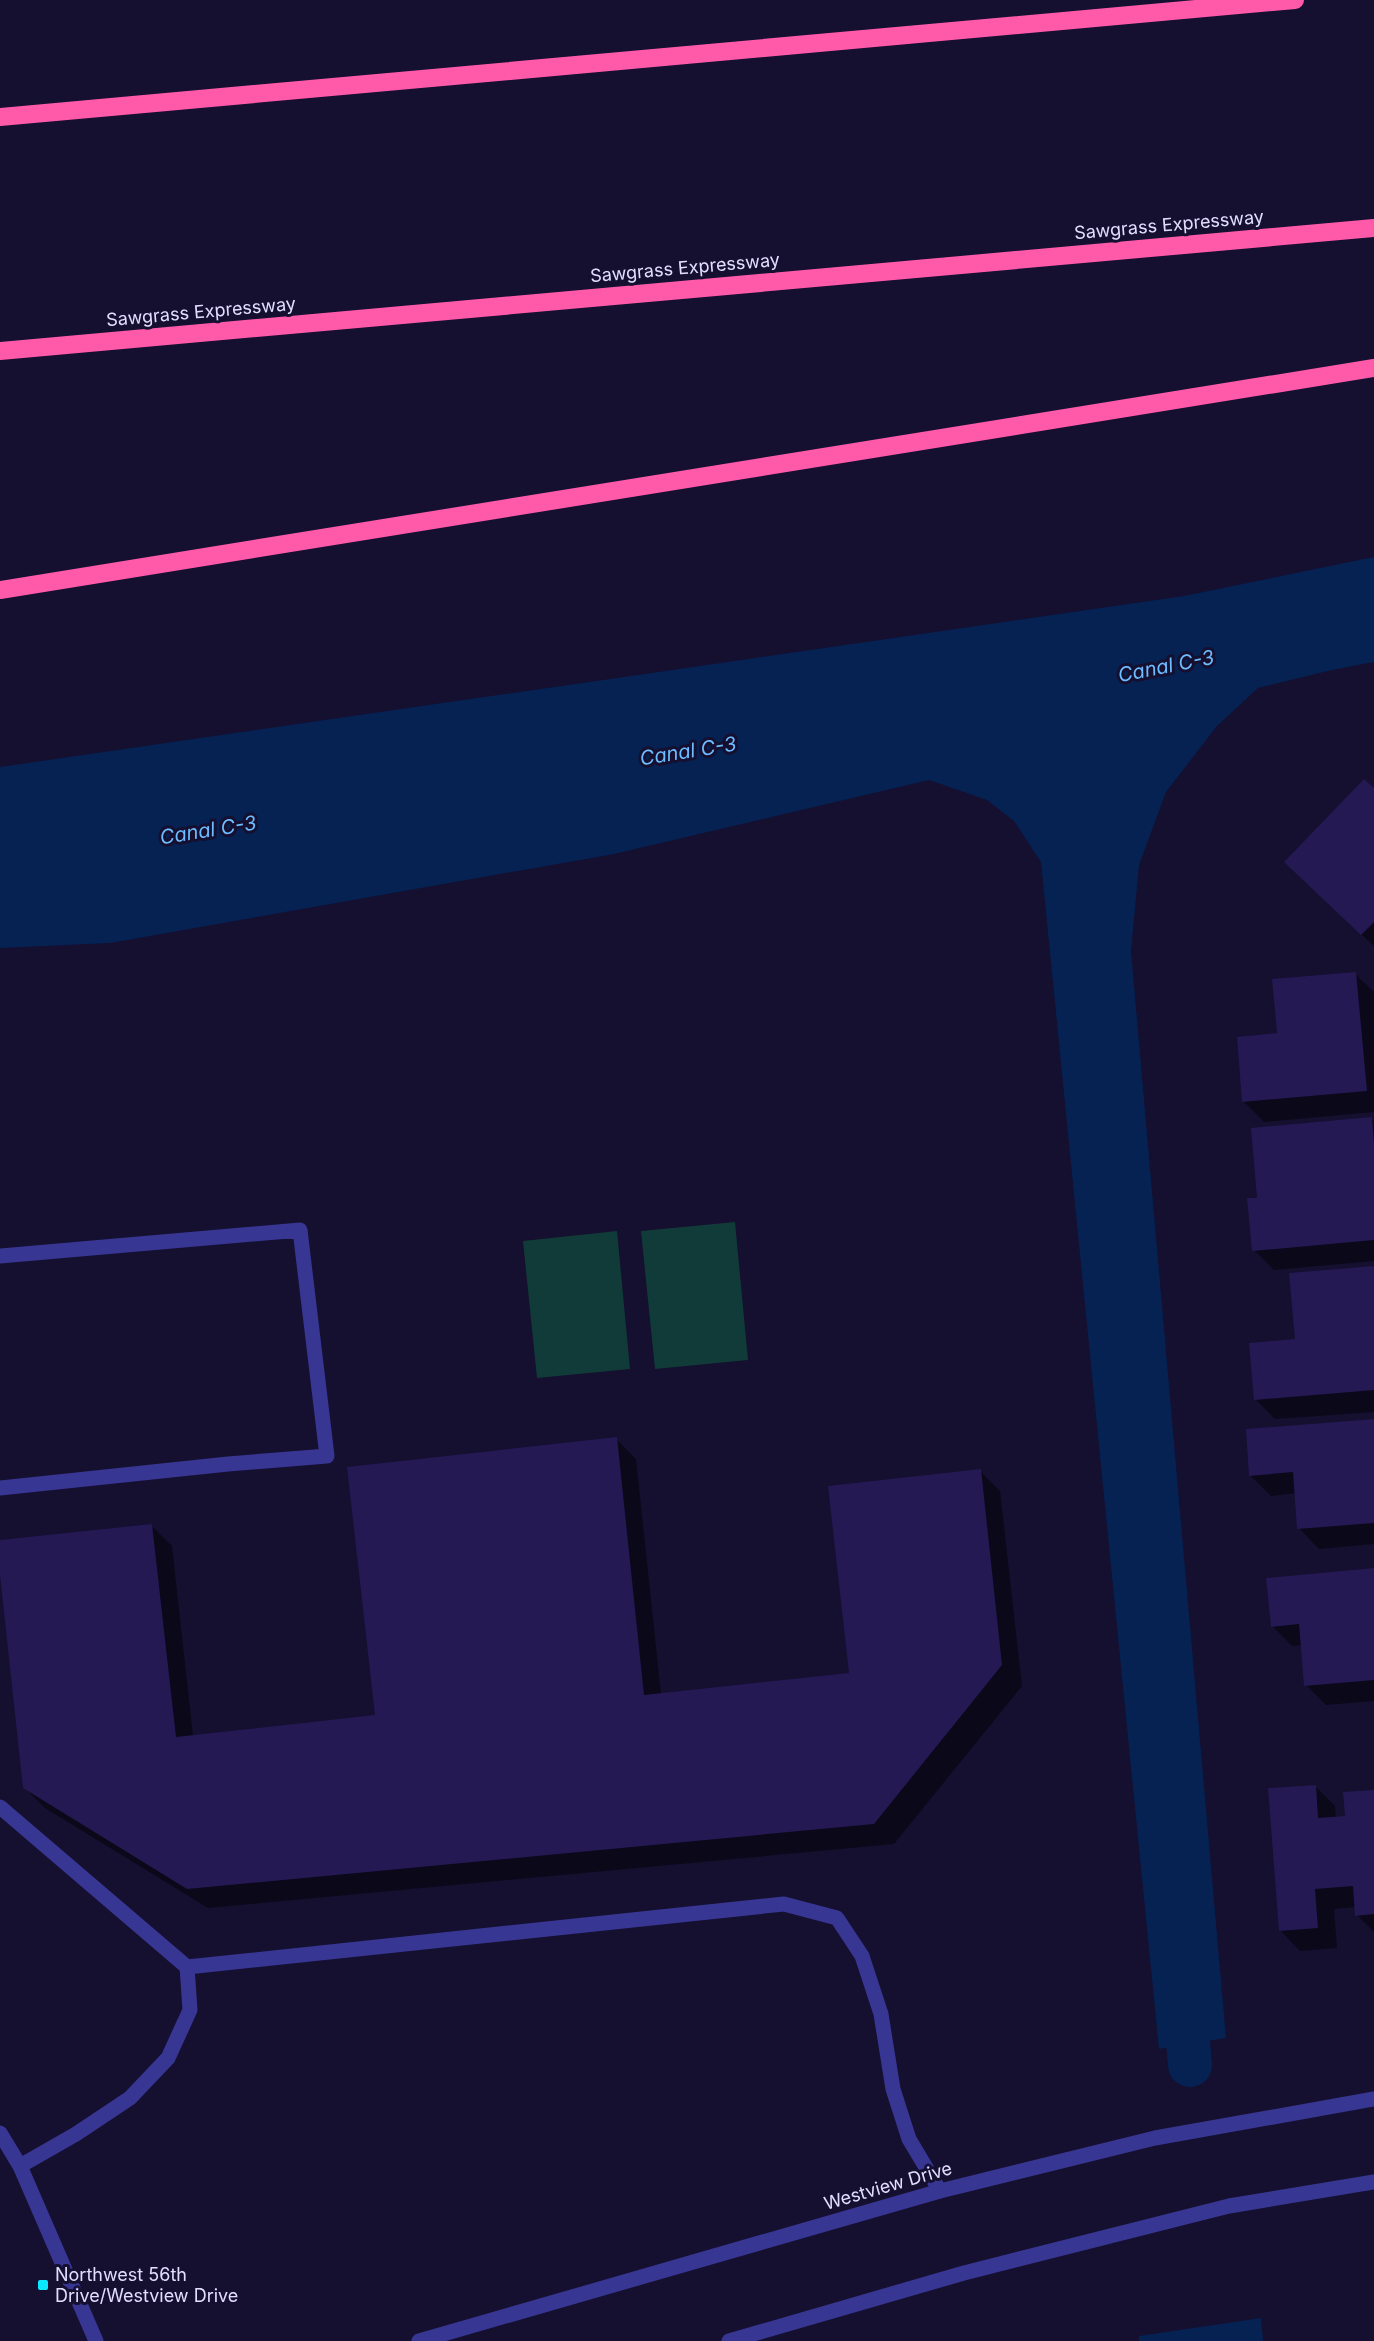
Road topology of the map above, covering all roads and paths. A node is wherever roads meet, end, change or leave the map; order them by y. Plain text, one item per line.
1 (1295, 0) edge
2 (0, 117) edge
3 (1374, 228) edge
4 (0, 351) edge
5 (1374, 368) edge
6 (0, 590) edge
7 (0, 1256) edge
8 (0, 1488) edge
9 (0, 1807) edge
10 (188, 1967) junction
11 (1374, 2099) edge
12 (0, 2133) edge
13 (20, 2166) junction
14 (1374, 2182) edge
15 (940, 2191) junction
16 (96, 2341) edge
17 (419, 2341) edge
18 (729, 2341) edge

1 - 2 highway
3 - 4 highway, Sawgrass Expressway
5 - 6 highway
7 - 8 street
9 - 10 street
10 - 13 street
10 - 15 street
11 - 15 street, Westview Drive
12 - 13 street
13 - 16 street
14 - 18 street
15 - 17 street, Westview Drive

